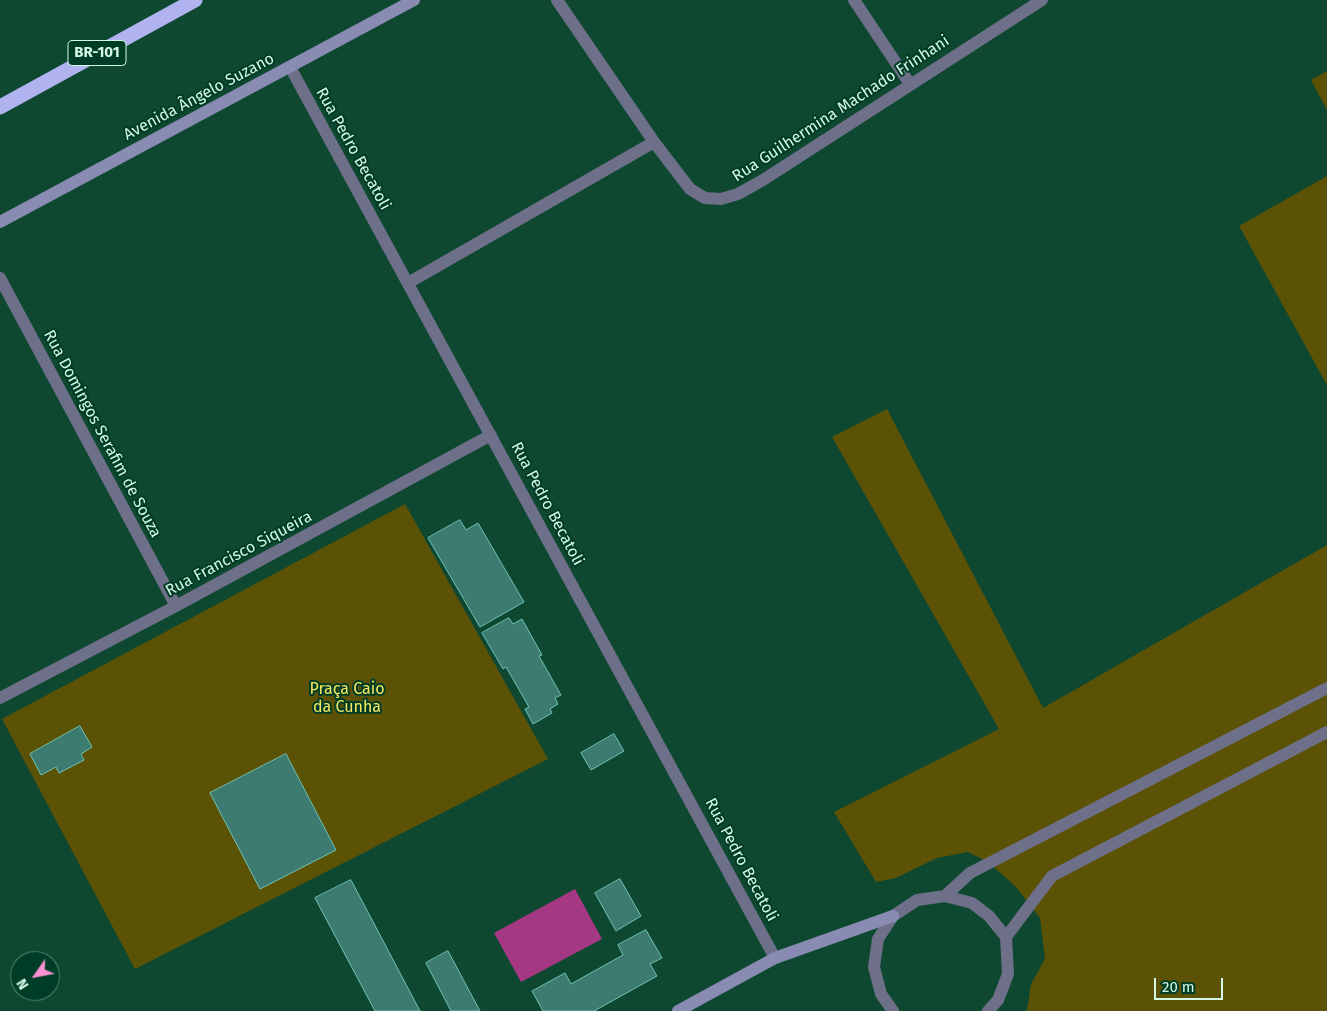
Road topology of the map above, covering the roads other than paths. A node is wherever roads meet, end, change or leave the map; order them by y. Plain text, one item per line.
1 (195, 0) edge
2 (414, 0) edge
3 (557, 0) edge
4 (854, 0) edge
5 (1042, 0) edge
6 (290, 67) junction
7 (910, 84) junction
8 (0, 106) edge
9 (654, 142) junction
10 (0, 222) edge
11 (0, 278) edge
12 (408, 283) junction
13 (491, 435) junction
14 (176, 606) junction
15 (1327, 688) edge
16 (0, 698) edge
17 (1327, 732) edge
18 (945, 896) junction
19 (893, 916) junction
20 (1006, 937) junction
21 (775, 958) junction
22 (678, 1011) edge
23 (893, 1011) edge
24 (988, 1011) edge

1 - 8 highway, BR-101
2 - 6 main road, Avenida Ângelo Suzano
3 - 9 street, Rua Guilhermina Machado Frinhani
4 - 7 street
5 - 7 street, Rua Guilhermina Machado Frinhani
6 - 10 main road, Avenida Ângelo Suzano
6 - 12 street, Rua Pedro Becatoli
7 - 9 street, Rua Guilhermina Machado Frinhani
9 - 12 street
11 - 14 street, Rua Domingos Serafim de Souza
12 - 13 street, Rua Pedro Becatoli
13 - 14 street, Rua Francisco Siqueira
13 - 21 street, Rua Pedro Becatoli
14 - 16 street, Rua Francisco Siqueira
15 - 18 street
17 - 20 street
18 - 19 street
18 - 20 street
19 - 21 main road
19 - 23 street
20 - 24 street
21 - 22 main road

